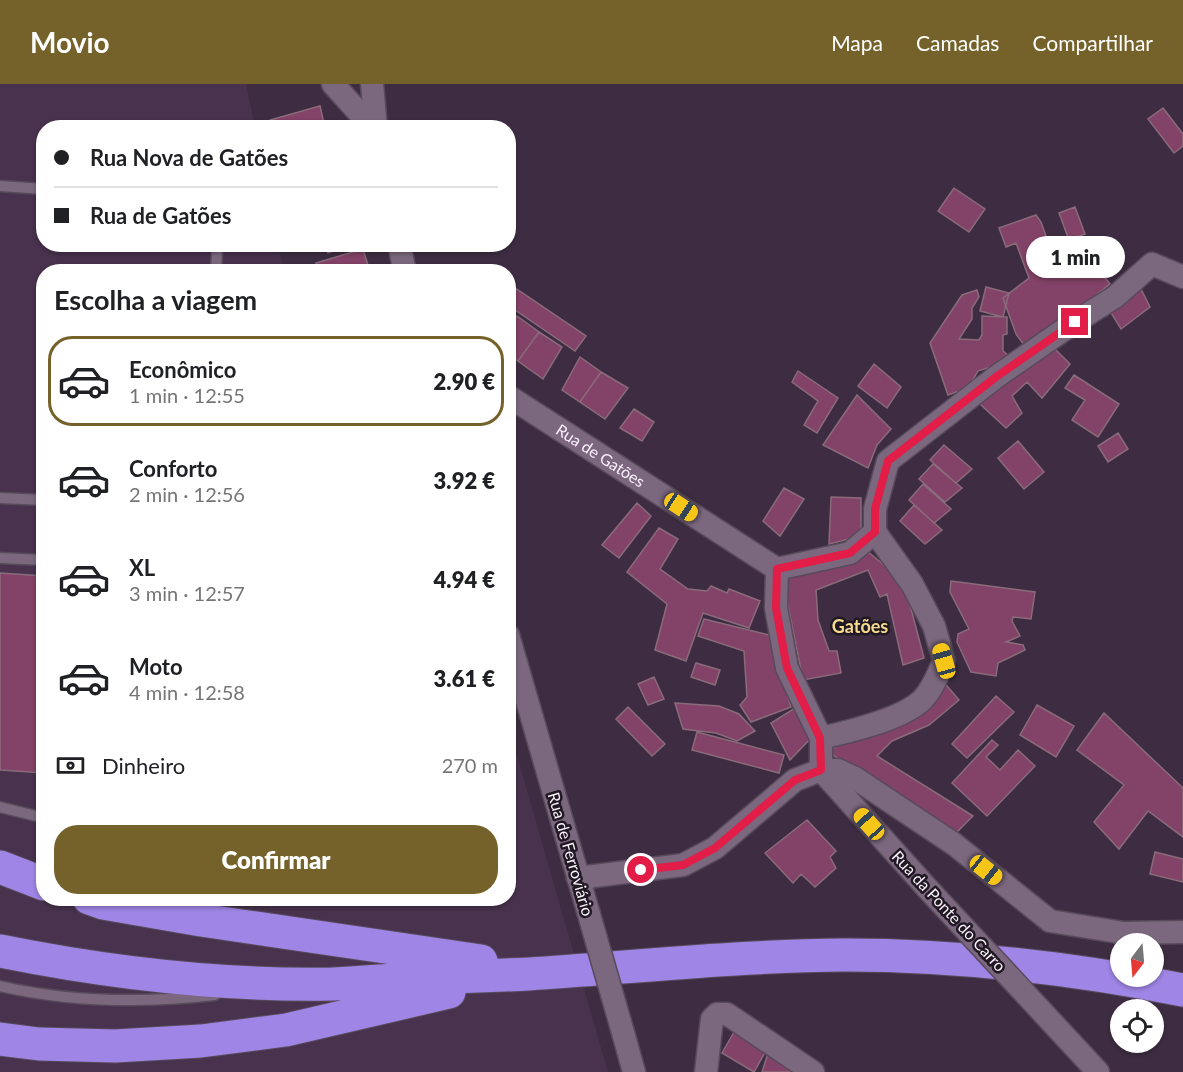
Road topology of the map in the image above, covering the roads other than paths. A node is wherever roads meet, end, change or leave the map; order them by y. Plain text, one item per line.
1 (333, 84) edge
2 (372, 84) edge
3 (367, 120) edge
4 (374, 120) edge
5 (0, 186) edge
6 (36, 188) edge
7 (1183, 278) edge
8 (516, 401) edge
9 (0, 498) edge
10 (36, 500) edge
11 (875, 532) junction
12 (0, 558) edge
13 (36, 560) edge
14 (777, 569) junction
15 (516, 663) edge
16 (820, 738) junction
17 (821, 770) junction
18 (0, 807) edge
19 (36, 816) edge
20 (0, 867) edge
21 (578, 878) junction
22 (36, 881) edge
23 (120, 906) edge
24 (1183, 932) edge
25 (0, 951) edge
26 (0, 957) edge
27 (529, 974) junction
28 (275, 982) junction
29 (0, 986) edge
30 (1183, 990) edge
31 (0, 1039) edge
32 (634, 1072) edge
33 (706, 1072) edge
34 (813, 1072) edge
35 (1098, 1072) edge

1 - 3 street
2 - 4 street
5 - 6 lane
7 - 11 street
8 - 14 street, Rua de Gatões
9 - 10 lane
11 - 14 street
11 - 16 street
12 - 13 lane
14 - 16 street
15 - 21 street, Rua de Ferroviário
16 - 17 street
17 - 21 street
17 - 24 street
17 - 35 street, Rua da Ponte do Carro, bridge
18 - 19 lane
20 - 22 highway
21 - 32 street, Rua de Ferroviário, bridge
23 - 27 highway
25 - 28 highway
26 - 28 highway
27 - 28 highway
27 - 30 highway
27 - 31 highway
28 - 29 lane
33 - 34 street

